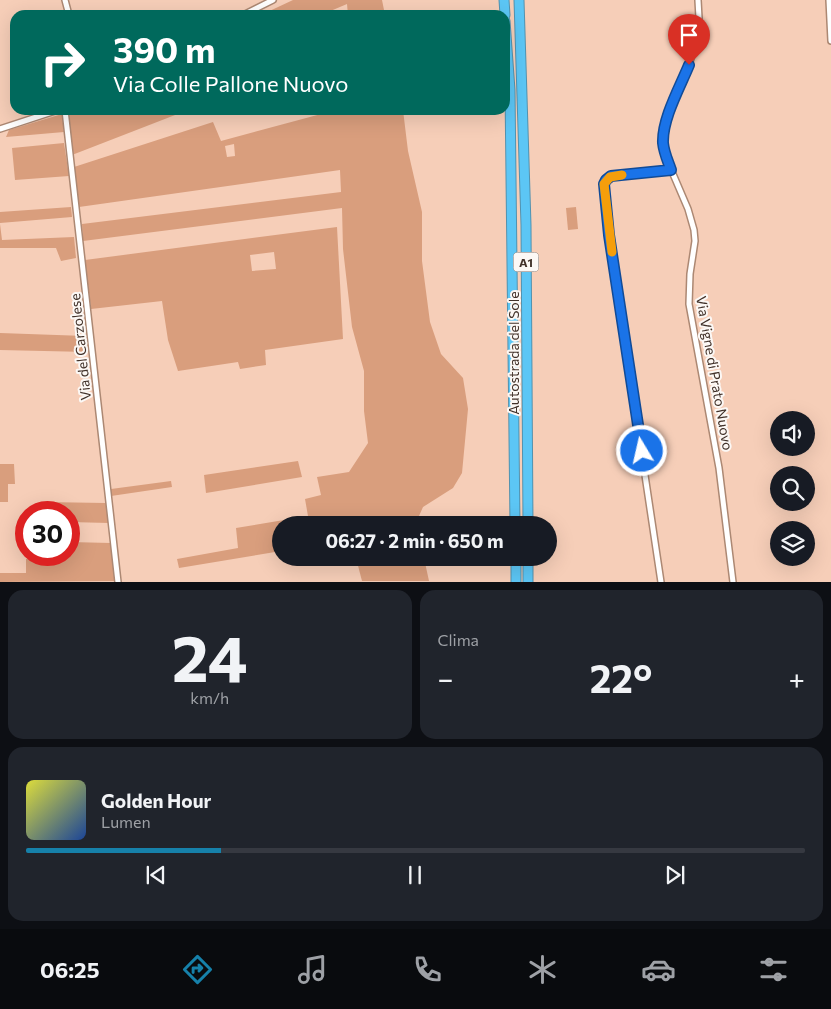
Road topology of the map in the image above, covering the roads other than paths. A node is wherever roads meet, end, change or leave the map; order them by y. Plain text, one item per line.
1 (272, 0) edge
2 (519, 0) edge
3 (698, 0) edge
4 (829, 0) edge
5 (253, 10) edge
6 (831, 41) edge
7 (510, 90) edge
8 (43, 115) edge
9 (66, 115) edge
10 (0, 129) edge
11 (671, 170) junction
12 (515, 516) edge
13 (528, 516) edge
14 (516, 566) edge
15 (528, 566) edge
16 (118, 582) edge
17 (516, 582) edge
18 (528, 582) edge
19 (660, 582) edge
20 (733, 582) edge

1 - 5 street
2 - 13 highway, Autostrada del Sole / A1
3 - 11 street, Via Vigne di Prato Nuovo
4 - 6 street
7 - 12 highway, Autostrada del Sole / A1
8 - 10 street
9 - 16 street, Via del Carzolese
11 - 19 street
11 - 20 street, Via Vigne di Prato Nuovo
14 - 17 highway
15 - 18 highway

